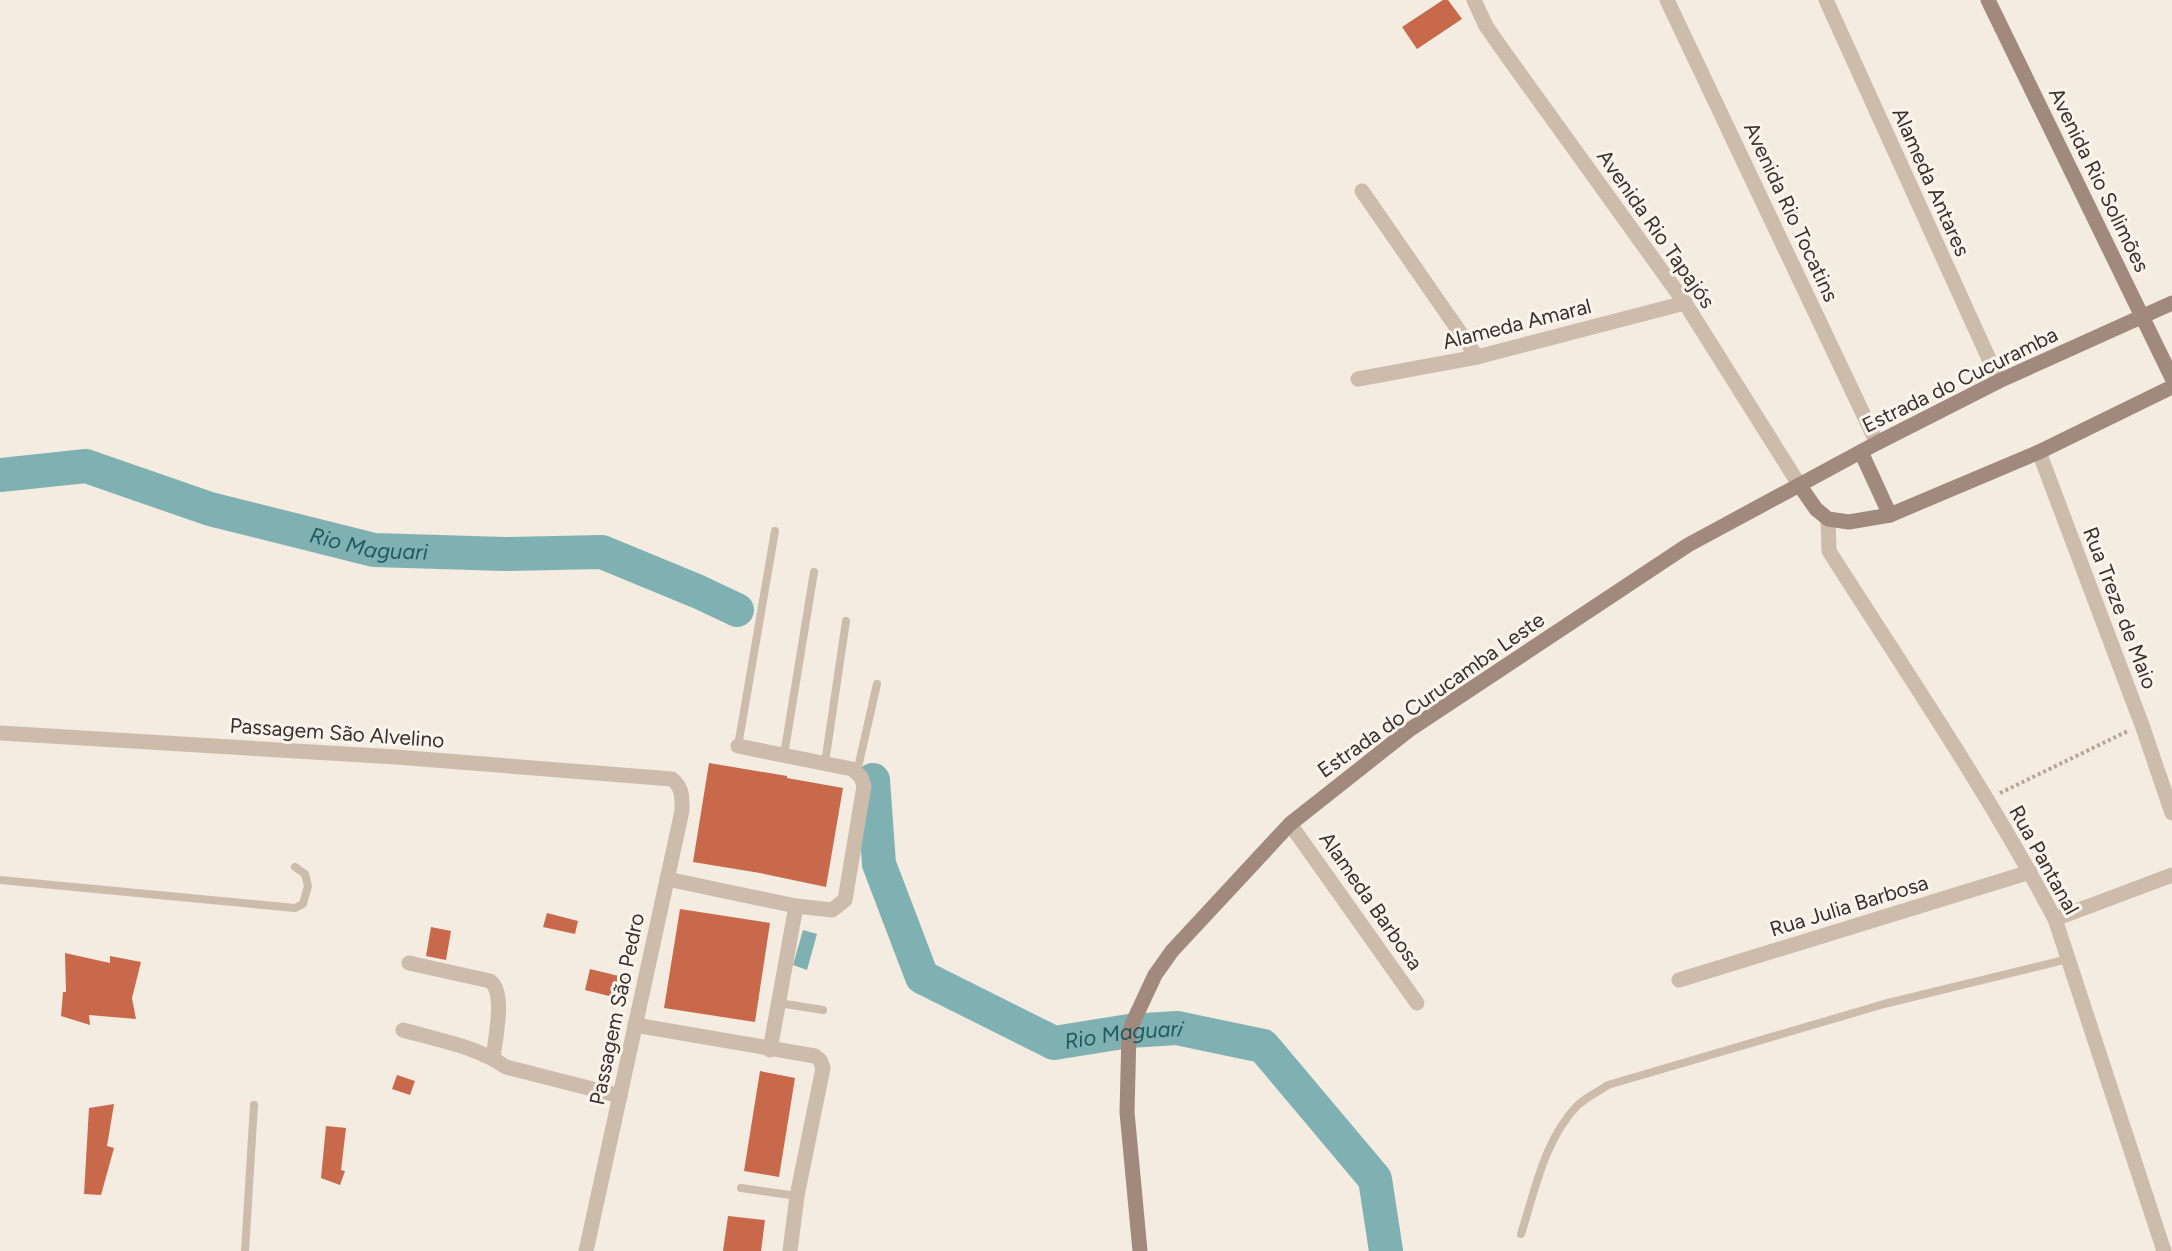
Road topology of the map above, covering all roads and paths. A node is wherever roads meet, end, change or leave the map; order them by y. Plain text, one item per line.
1 (1474, 0) edge
2 (1667, 0) edge
3 (1826, 0) edge
4 (1988, 0) edge
5 (1362, 191) dead end
6 (1685, 303) junction
7 (2172, 303) edge
8 (2142, 318) junction
9 (1477, 357) junction
10 (2172, 378) edge
11 (1358, 379) dead end
12 (1999, 381) junction
13 (2172, 387) edge
14 (1877, 443) junction
15 (1861, 452) junction
16 (2039, 452) junction
17 (1800, 486) junction
18 (1890, 514) junction
19 (1828, 519) junction
20 (775, 531) dead end
21 (814, 572) dead end
22 (846, 621) dead end
23 (877, 684) dead end
24 (2142, 724) junction
25 (0, 733) edge
26 (738, 746) joint
27 (784, 755) junction
28 (825, 764) junction
29 (857, 772) junction
30 (672, 778) joint
31 (1986, 800) junction
32 (2172, 813) edge
33 (1290, 824) junction
34 (295, 867) dead end
35 (2030, 872) junction
36 (2172, 875) edge
37 (0, 879) edge
38 (667, 879) junction
39 (796, 906) junction
40 (2055, 919) junction
41 (2068, 959) junction
42 (409, 963) dead end
43 (1679, 980) dead end
44 (779, 1003) junction
45 (1417, 1003) dead end
46 (823, 1010) dead end
47 (634, 1025) junction
48 (403, 1030) dead end
49 (770, 1050) junction
50 (493, 1058) junction
51 (620, 1096) junction
52 (254, 1106) dead end
53 (741, 1188) dead end
54 (797, 1196) junction
55 (1521, 1234) dead end
56 (2166, 1244) edge
57 (245, 1251) edge
58 (586, 1251) edge
59 (790, 1251) edge
60 (1140, 1251) edge

1 - 6 street, Avenida Rio Tapajós
2 - 14 street, Avenida Rio Tocatins
3 - 12 street, Alameda Antares
4 - 8 main road, Avenida Rio Solimões
5 - 9 street
6 - 9 street, Alameda Amaral
6 - 17 street, Avenida Rio Tapajós
7 - 8 main road, Estrada do Cucuramba
8 - 10 main road, Avenida Rio Solimões
8 - 12 main road, Estrada do Cucuramba
9 - 11 street, Alameda Amaral
12 - 14 main road, Estrada do Cucuramba
13 - 16 main road
14 - 15 main road, Estrada do Cucuramba
15 - 17 main road, Estrada do Cucuramba
15 - 18 main road
16 - 18 main road
16 - 24 street, Rua Treze de Maio
17 - 19 main road
17 - 33 main road, Estrada do Curucamba Leste
18 - 19 main road
19 - 31 street, Rua Pantanal
20 - 26 lane
21 - 27 lane
22 - 28 lane
23 - 29 lane
24 - 31 path
24 - 32 street, Rua Treze de Maio
25 - 30 street, Passagem São Alvelino
26 - 27 street
27 - 28 street
28 - 29 street
29 - 39 street
30 - 38 street, Passagem São Pedro
31 - 35 street, Rua Pantanal
33 - 45 street, Alameda Barbosa
33 - 60 main road, Estrada do Curucamba Leste
34 - 37 lane
35 - 40 street, Rua Pantanal
35 - 43 street, Rua Julia Barbosa
36 - 40 street
38 - 39 street
38 - 47 street, Passagem São Pedro
39 - 44 street
40 - 41 street, Rua Pantanal
41 - 55 lane
41 - 56 street, Rua Pantanal
42 - 50 street
44 - 46 lane
44 - 49 street
47 - 49 street
47 - 51 street, Passagem São Pedro
48 - 50 street
49 - 54 street
50 - 51 street
51 - 58 street, Passagem São Pedro
52 - 57 lane
53 - 54 lane
54 - 59 street

